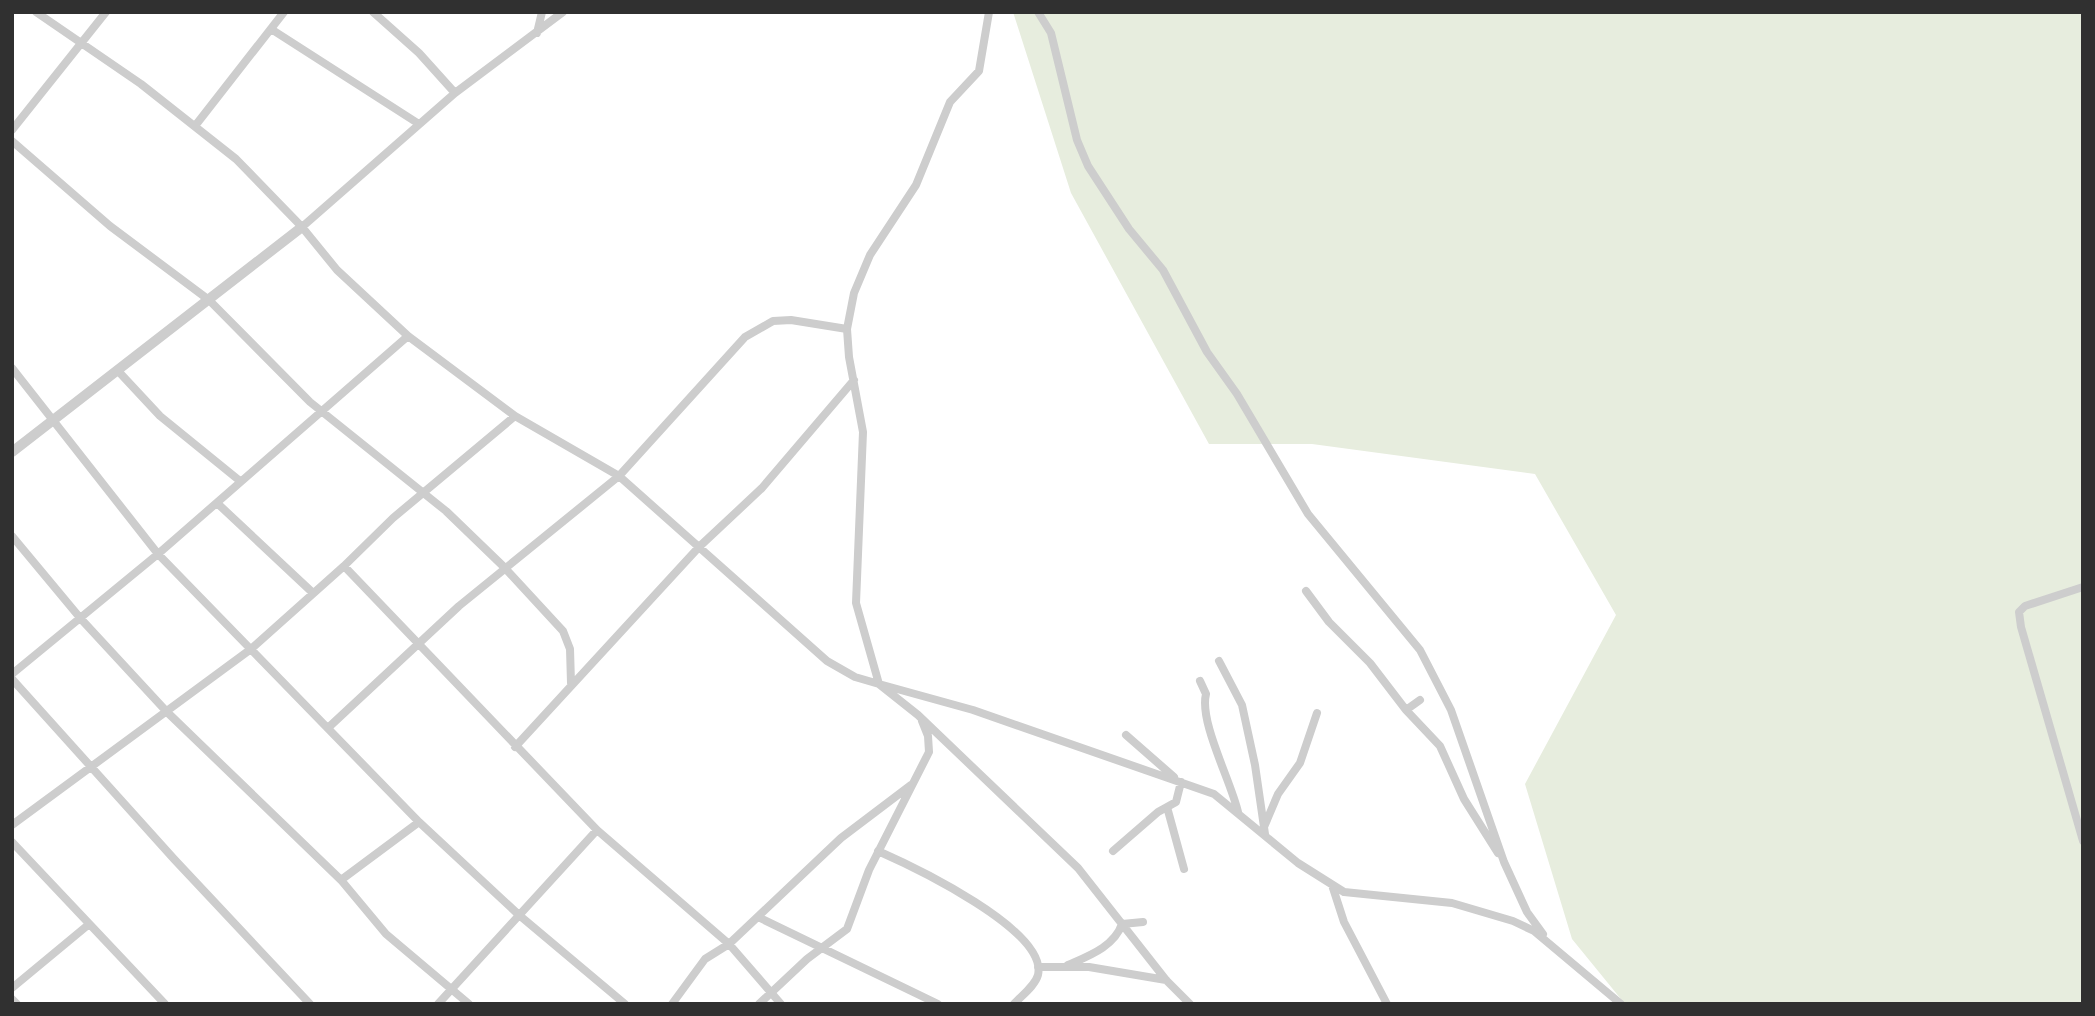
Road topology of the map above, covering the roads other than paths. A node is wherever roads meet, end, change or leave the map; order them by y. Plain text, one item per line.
1 (36, 12) edge
2 (106, 12) edge
3 (284, 12) edge
4 (373, 12) edge
5 (542, 12) edge
6 (563, 12) edge
7 (989, 12) edge
8 (1038, 12) edge
9 (271, 29) junction
10 (537, 34) junction
11 (83, 42) junction
12 (455, 93) junction
13 (419, 124) junction
14 (195, 126) junction
15 (12, 130) edge
16 (12, 141) edge
17 (303, 227) junction
18 (209, 300) junction
19 (847, 329) junction
20 (408, 336) junction
21 (12, 368) edge
22 (119, 372) junction
23 (854, 380) junction
24 (323, 411) junction
25 (515, 416) junction
26 (54, 422) junction
27 (12, 452) edge
28 (618, 476) junction
29 (240, 481) junction
30 (422, 493) junction
31 (217, 503) junction
32 (12, 536) edge
33 (699, 547) junction
34 (158, 554) junction
35 (344, 566) junction
36 (504, 567) junction
37 (2083, 587) edge
38 (1306, 591) dead end
39 (313, 593) junction
40 (81, 619) junction
41 (419, 644) junction
42 (251, 649) junction
43 (1219, 661) dead end
44 (12, 676) edge
45 (1200, 681) dead end
46 (571, 683) junction
47 (879, 684) junction
48 (1420, 700) dead end
49 (1406, 710) junction
50 (166, 712) junction
51 (1317, 713) dead end
52 (918, 715) junction
53 (329, 727) junction
54 (1126, 736) dead end
55 (515, 747) junction
56 (92, 764) junction
57 (1180, 781) junction
58 (913, 783) junction
59 (1167, 807) junction
60 (1238, 812) junction
61 (419, 822) junction
62 (12, 825) edge
63 (597, 831) junction
64 (1264, 831) junction
65 (2083, 841) edge
66 (12, 842) edge
67 (878, 851) junction
68 (1113, 851) dead end
69 (1504, 862) junction
70 (1185, 869) dead end
71 (341, 880) junction
72 (1332, 885) junction
73 (519, 915) junction
74 (758, 917) junction
75 (1143, 922) dead end
76 (1122, 924) junction
77 (88, 925) junction
78 (729, 944) junction
79 (822, 948) junction
80 (1561, 955) junction
81 (1038, 967) junction
82 (1064, 967) junction
83 (1166, 980) junction
84 (452, 988) junction
85 (12, 989) edge
86 (770, 993) junction
87 (12, 999) edge
88 (17, 1004) edge
89 (165, 1004) edge
90 (310, 1004) edge
91 (438, 1004) edge
92 (469, 1004) edge
93 (625, 1004) edge
94 (672, 1004) edge
95 (759, 1004) edge
96 (781, 1004) edge
97 (939, 1004) edge
98 (1014, 1004) edge
99 (1190, 1004) edge
100 (1387, 1004) edge
101 (1621, 1004) edge

1 - 11 street
2 - 11 street
3 - 9 street
4 - 12 street
5 - 10 street
6 - 10 street
7 - 19 street
8 - 69 street
9 - 13 street
9 - 14 street
10 - 12 street
11 - 14 street
11 - 15 street
12 - 13 street
13 - 17 street
14 - 17 street
16 - 18 street
17 - 18 street
17 - 20 street
18 - 22 street
18 - 24 street
19 - 23 street
19 - 28 street
20 - 24 street
20 - 25 street
21 - 26 street
22 - 26 street
22 - 29 street
23 - 33 street
23 - 47 street
24 - 29 street
24 - 30 street
25 - 28 street
25 - 30 street
26 - 27 street
26 - 34 street
28 - 33 street
28 - 36 street
29 - 31 street
30 - 35 street
30 - 36 street
31 - 34 street
31 - 39 street
32 - 40 street
33 - 46 street
33 - 47 street
34 - 40 street
34 - 42 street
35 - 39 street
35 - 41 street
36 - 41 street
36 - 46 street
37 - 65 street
38 - 49 street
39 - 42 street
40 - 44 street
40 - 50 street
41 - 53 street
41 - 55 street
42 - 50 street
42 - 53 street
43 - 64 street
44 - 56 street
45 - 60 street
46 - 55 street
47 - 52 street
47 - 57 street
48 - 49 street
49 - 69 street
50 - 56 street
50 - 71 street
51 - 64 street
52 - 58 street
52 - 76 street
53 - 61 street
54 - 57 street
55 - 63 street
56 - 62 street
56 - 90 street
57 - 59 street
57 - 60 street
58 - 67 street
58 - 74 street
59 - 68 street
59 - 70 street
60 - 64 street
61 - 71 street
61 - 73 street
63 - 73 street
63 - 78 street
64 - 72 street
66 - 77 street
67 - 79 street
67 - 81 street
69 - 80 street
71 - 84 street
72 - 80 street
72 - 100 street
73 - 84 street
73 - 93 street
74 - 78 street
74 - 79 street
75 - 76 street
76 - 82 street
76 - 83 street
77 - 85 street
77 - 89 street
78 - 86 street
78 - 94 street
79 - 86 street
79 - 97 street
80 - 101 street
81 - 82 street
81 - 98 street
82 - 83 street
83 - 99 street
84 - 91 street
84 - 92 street
86 - 95 street
86 - 96 street
87 - 88 street

